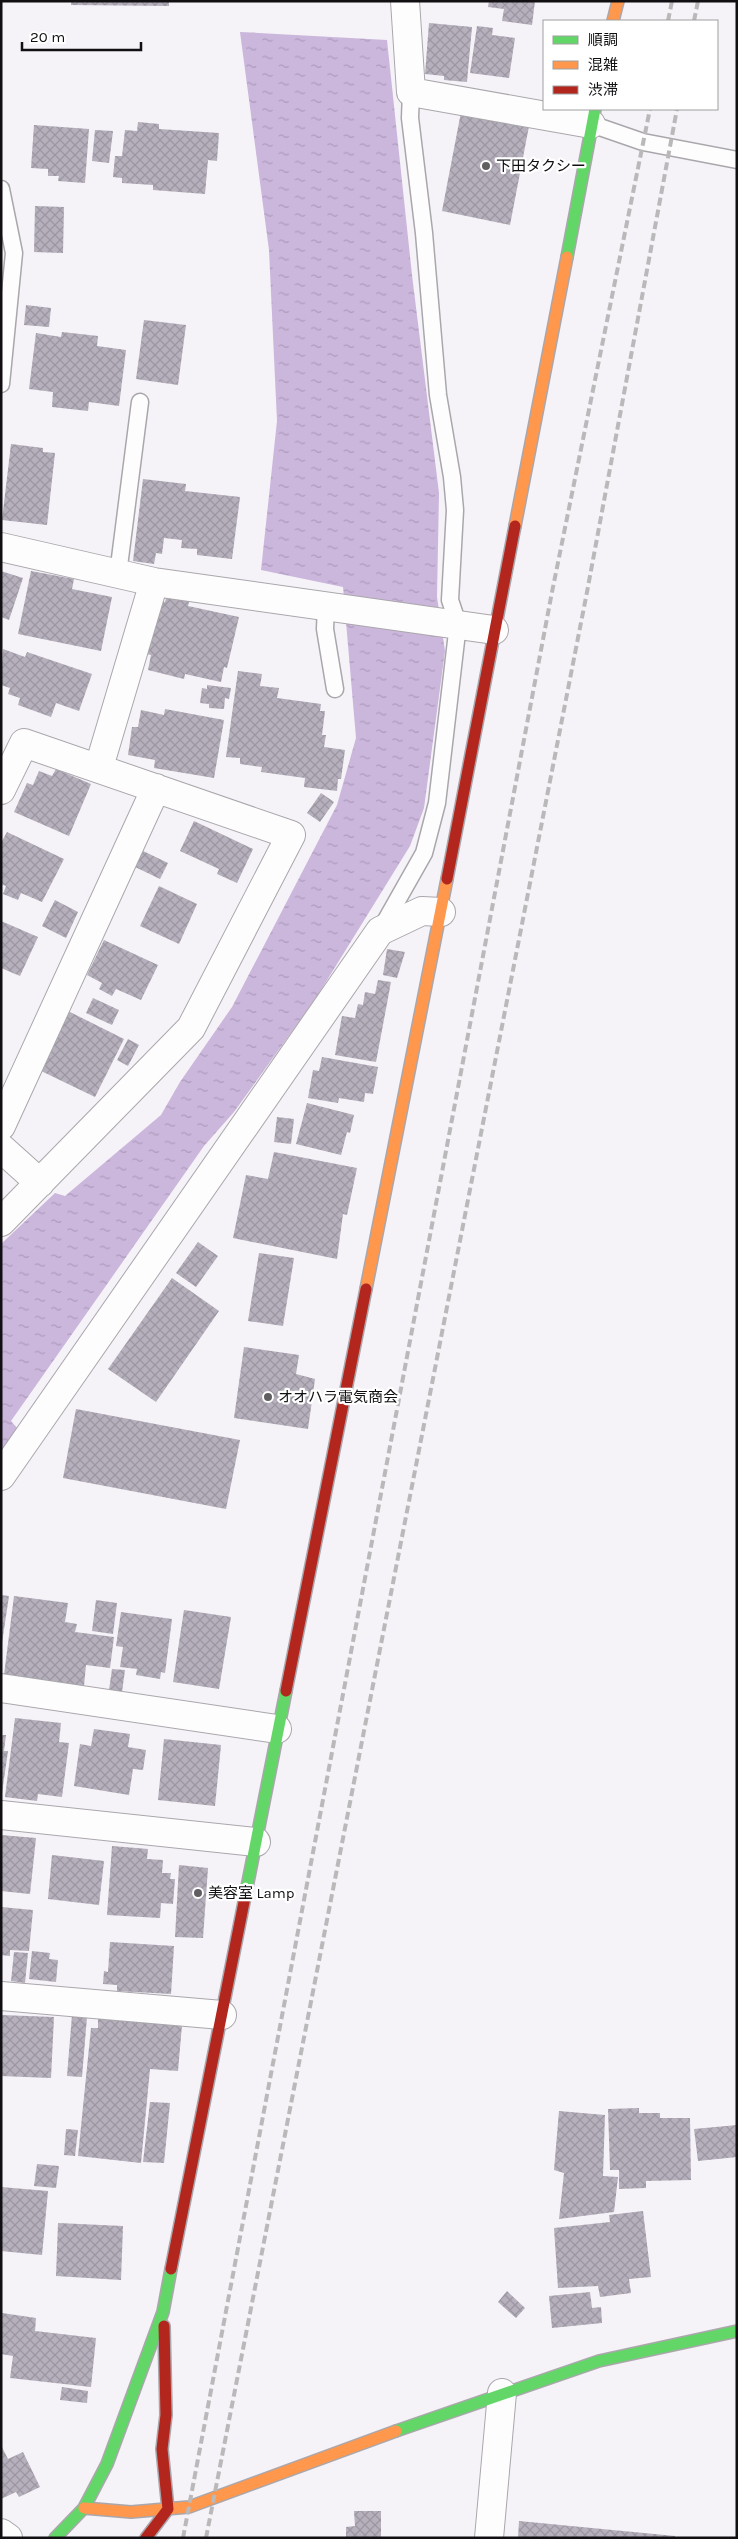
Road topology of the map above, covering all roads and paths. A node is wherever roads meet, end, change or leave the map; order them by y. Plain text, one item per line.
1 (405, 1) edge
2 (618, 1) edge
3 (613, 20) edge
4 (411, 92) junction
5 (543, 109) edge
6 (548, 110) edge
7 (593, 116) edge
8 (737, 160) edge
9 (1, 189) edge
10 (1, 384) edge
11 (140, 402) dead end
12 (1, 547) edge
13 (118, 574) junction
14 (154, 582) junction
15 (326, 604) junction
16 (458, 624) junction
17 (494, 630) junction
18 (335, 689) dead end
19 (100, 767) junction
20 (156, 788) junction
21 (1, 790) edge
22 (441, 912) junction
23 (380, 931) junction
24 (1, 1126) edge
25 (1, 1148) edge
26 (40, 1183) junction
27 (1, 1222) edge
28 (1, 1476) edge
29 (1, 1688) edge
30 (277, 1729) junction
31 (1, 1815) edge
32 (256, 1842) junction
33 (1, 1996) edge
34 (222, 2015) junction
35 (163, 2312) junction
36 (737, 2331) edge
37 (502, 2393) junction
38 (84, 2508) junction
39 (168, 2509) junction
40 (1, 2533) edge
41 (8, 2538) edge
42 (55, 2538) edge
43 (146, 2538) edge
44 (489, 2538) edge

1 - 4 street
2 - 3 street
4 - 5 street
4 - 16 lane
6 - 7 street
7 - 8 lane
7 - 17 street
9 - 10 lane
11 - 13 lane
12 - 13 street
13 - 14 street
14 - 15 street
14 - 19 street
15 - 16 street
15 - 18 lane
16 - 17 street
16 - 23 lane
17 - 22 street
19 - 20 street
19 - 21 street
20 - 24 street
20 - 26 street
22 - 23 street
22 - 30 street
23 - 28 street
25 - 26 street
26 - 27 street
29 - 30 street
30 - 32 street
31 - 32 street
32 - 34 street
33 - 34 street
34 - 35 street
35 - 38 street
35 - 39 street
36 - 37 street
37 - 39 street
37 - 44 street
38 - 39 street
38 - 42 street
39 - 43 street
40 - 41 street

